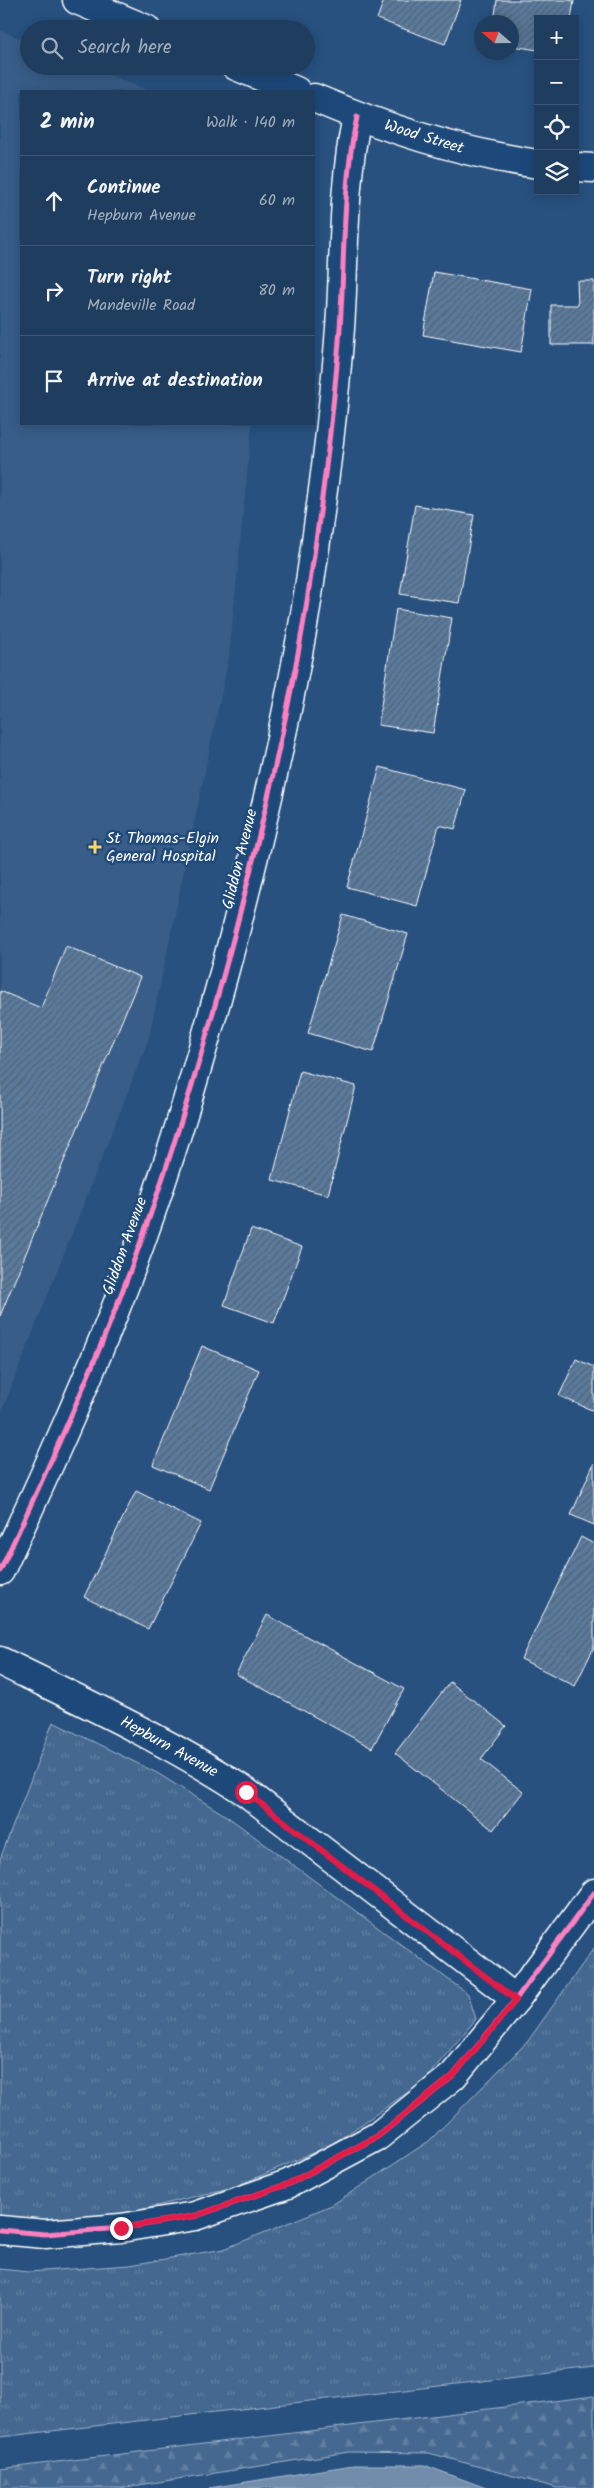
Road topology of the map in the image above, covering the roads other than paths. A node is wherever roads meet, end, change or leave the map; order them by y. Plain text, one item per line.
1 (78, 0) edge
2 (125, 20) edge
3 (258, 75) edge
4 (294, 90) edge
5 (315, 98) edge
6 (358, 117) junction
7 (534, 163) edge
8 (579, 167) edge
9 (594, 168) edge
10 (0, 1571) edge
11 (0, 1661) edge
12 (594, 1894) edge
13 (516, 2000) junction
14 (0, 2230) edge

1 - 2 street
3 - 4 street
5 - 6 street, Wood Street
6 - 7 street, Wood Street
6 - 10 street, Gliddon Avenue
8 - 9 street
11 - 13 street, Hepburn Avenue
12 - 13 street
13 - 14 street

